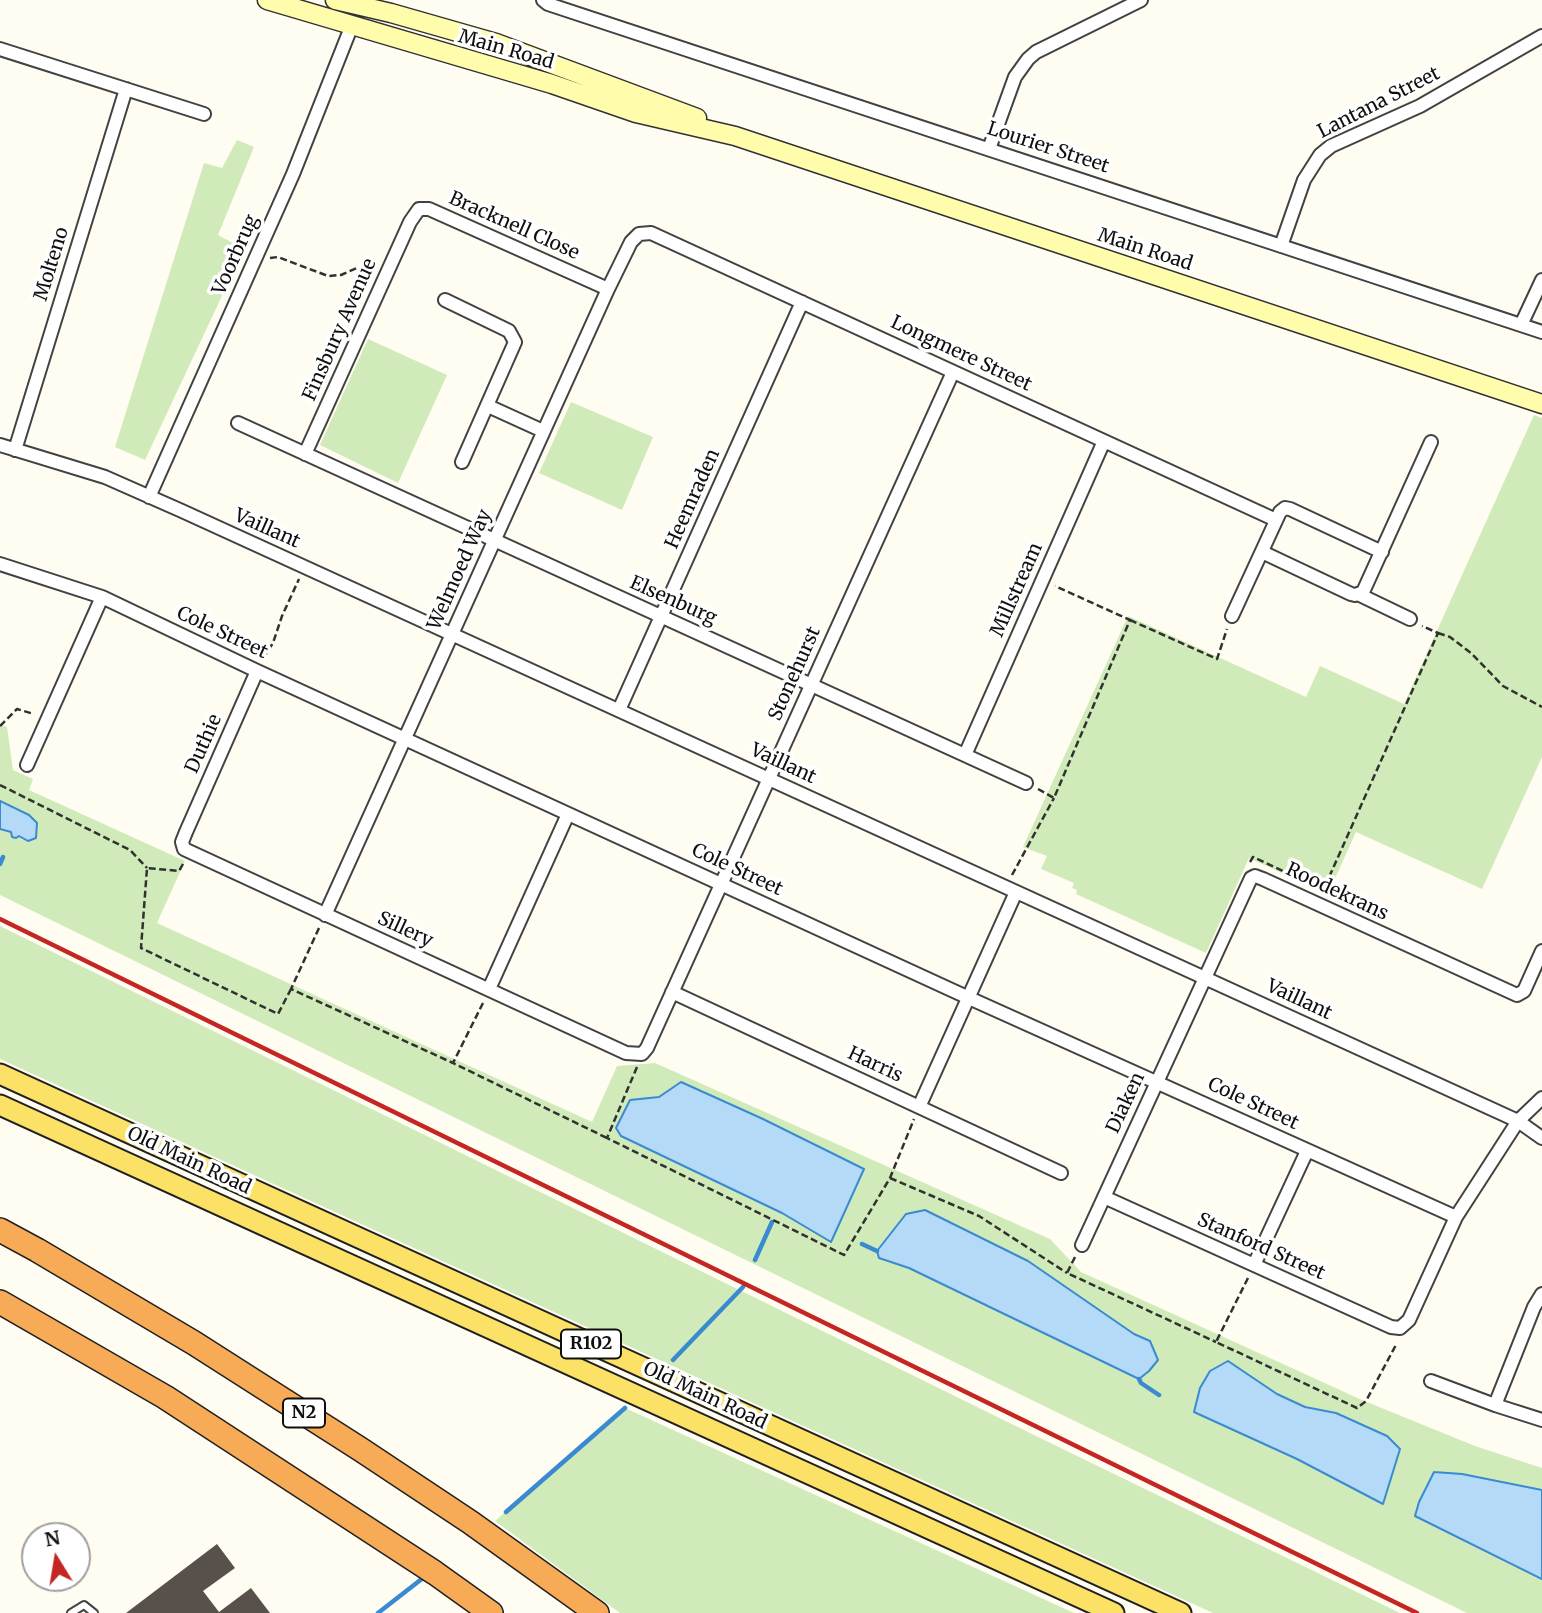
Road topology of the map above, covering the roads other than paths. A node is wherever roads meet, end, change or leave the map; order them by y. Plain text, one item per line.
1 (267, 0) edge
2 (335, 0) edge
3 (543, 0) edge
4 (1141, 0) edge
5 (361, 3) edge
6 (352, 25) junction
7 (1542, 36) edge
8 (0, 49) edge
9 (126, 89) junction
10 (204, 114) dead end
11 (735, 136) junction
12 (989, 149) junction
13 (410, 222) joint
14 (631, 242) joint
15 (1281, 246) junction
16 (1542, 281) edge
17 (608, 289) junction
18 (445, 300) dead end
19 (802, 302) junction
20 (1521, 325) junction
21 (1542, 332) edge
22 (953, 372) junction
23 (1542, 404) edge
24 (488, 406) junction
25 (237, 423) dead end
26 (543, 431) junction
27 (1104, 441) junction
28 (1431, 442) dead end
29 (0, 445) edge
30 (15, 450) junction
31 (305, 454) junction
32 (463, 462) dead end
33 (149, 497) junction
34 (1276, 520) junction
35 (494, 540) junction
36 (1262, 552) junction
37 (1382, 552) junction
38 (0, 564) edge
39 (1360, 594) junction
40 (102, 597) junction
41 (1232, 616) road end
42 (661, 617) junction
43 (1410, 619) road end
44 (452, 634) junction
45 (257, 671) junction
46 (811, 685) junction
47 (619, 710) junction
48 (404, 738) junction
49 (965, 755) junction
50 (27, 765) dead end
51 (769, 779) junction
52 (1026, 783) road end
53 (569, 814) junction
54 (190, 852) joint
55 (721, 883) junction
56 (1011, 890) junction
57 (325, 915) junction
58 (1542, 951) edge
59 (1205, 978) junction
60 (489, 989) junction
61 (671, 992) junction
62 (968, 998) junction
63 (642, 1054) joint
64 (0, 1074) edge
65 (1158, 1082) junction
66 (1542, 1098) edge
67 (0, 1105) edge
68 (919, 1107) junction
69 (1518, 1121) junction
70 (1542, 1138) edge
71 (1307, 1151) junction
72 (1061, 1173) dead end
73 (1104, 1198) junction
74 (1456, 1217) junction
75 (0, 1230) edge
76 (1082, 1245) road end
77 (1254, 1265) junction
78 (1542, 1294) edge
79 (0, 1302) edge
80 (1431, 1381) dead end
81 (1495, 1405) junction
82 (1542, 1420) edge
83 (71, 1613) edge
84 (94, 1613) edge
85 (491, 1613) edge
86 (597, 1613) edge
87 (1114, 1613) edge
88 (1181, 1613) edge

1 - 6 main road, Main Road
2 - 5 main road, Main Road
3 - 12 street, Lourier Street
4 - 12 street
5 - 6 main road
5 - 11 main road, Main Road
6 - 11 main road, Main Road
6 - 33 street, Voorbrug
7 - 15 street, Lantana Street
8 - 9 street
9 - 10 street
9 - 30 street, Molteno
11 - 23 main road, Main Road
12 - 15 street, Lourier Street
13 - 17 street, Bracknell Close
13 - 31 street, Finsbury Avenue
14 - 17 street, Welmoed Way
14 - 19 street, Longmere Street
15 - 20 street, Lourier Street
16 - 20 street
17 - 26 street, Welmoed Way
18 - 24 street
19 - 22 street, Longmere Street
19 - 42 street, Heemraden
20 - 21 street, Lourier Street
22 - 27 street, Longmere Street
22 - 46 street, Stonehurst
24 - 26 street
24 - 32 street
25 - 31 street, Elsenburg
26 - 35 street, Welmoed Way
27 - 34 street, Longmere Street
27 - 49 street, Millstream
28 - 37 street
29 - 30 street, Vaillant
30 - 33 street, Vaillant
31 - 35 street, Elsenburg
33 - 44 street, Vaillant
34 - 36 street
34 - 37 street
35 - 42 street, Elsenburg
35 - 44 street, Welmoed Way
36 - 39 street
36 - 41 street
37 - 39 street
38 - 40 street, Cole Street
39 - 43 street
40 - 45 street, Cole Street
40 - 50 street
42 - 46 street, Elsenburg
42 - 47 street, Heemraden
44 - 47 street, Vaillant
44 - 48 street, Welmoed Way
45 - 48 street, Cole Street
45 - 54 street, Duthie
46 - 49 street, Elsenburg
46 - 51 street, Stonehurst
47 - 51 street, Vaillant
48 - 53 street, Cole Street
48 - 57 street, Welmoed Way
49 - 52 street, Elsenburg
51 - 55 street, Stonehurst
51 - 56 street, Vaillant
53 - 55 street, Cole Street
53 - 60 street
54 - 57 street, Sillery
55 - 61 street, Stonehurst
55 - 62 street, Cole Street
56 - 59 street, Vaillant
56 - 62 street
57 - 60 street, Sillery
58 - 59 street, Roodekrans
59 - 65 street, Diaken
59 - 69 street, Vaillant
60 - 63 street, Sillery
61 - 63 street, Stonehurst
61 - 68 street, Harris
62 - 65 street, Cole Street
62 - 68 street
64 - 88 main road, Old Main Road / R102
65 - 71 street, Cole Street
65 - 73 street, Diaken
66 - 69 street
67 - 87 main road, Old Main Road / R102
68 - 72 street, Harris
69 - 70 street, Vaillant
69 - 74 street
71 - 74 street, Cole Street
71 - 77 street
73 - 76 street, Diaken
73 - 77 street, Stanford Street
74 - 77 street, Stanford Street
75 - 86 highway, N2
78 - 81 street
79 - 85 highway
80 - 81 street
81 - 82 street
83 - 84 lane

